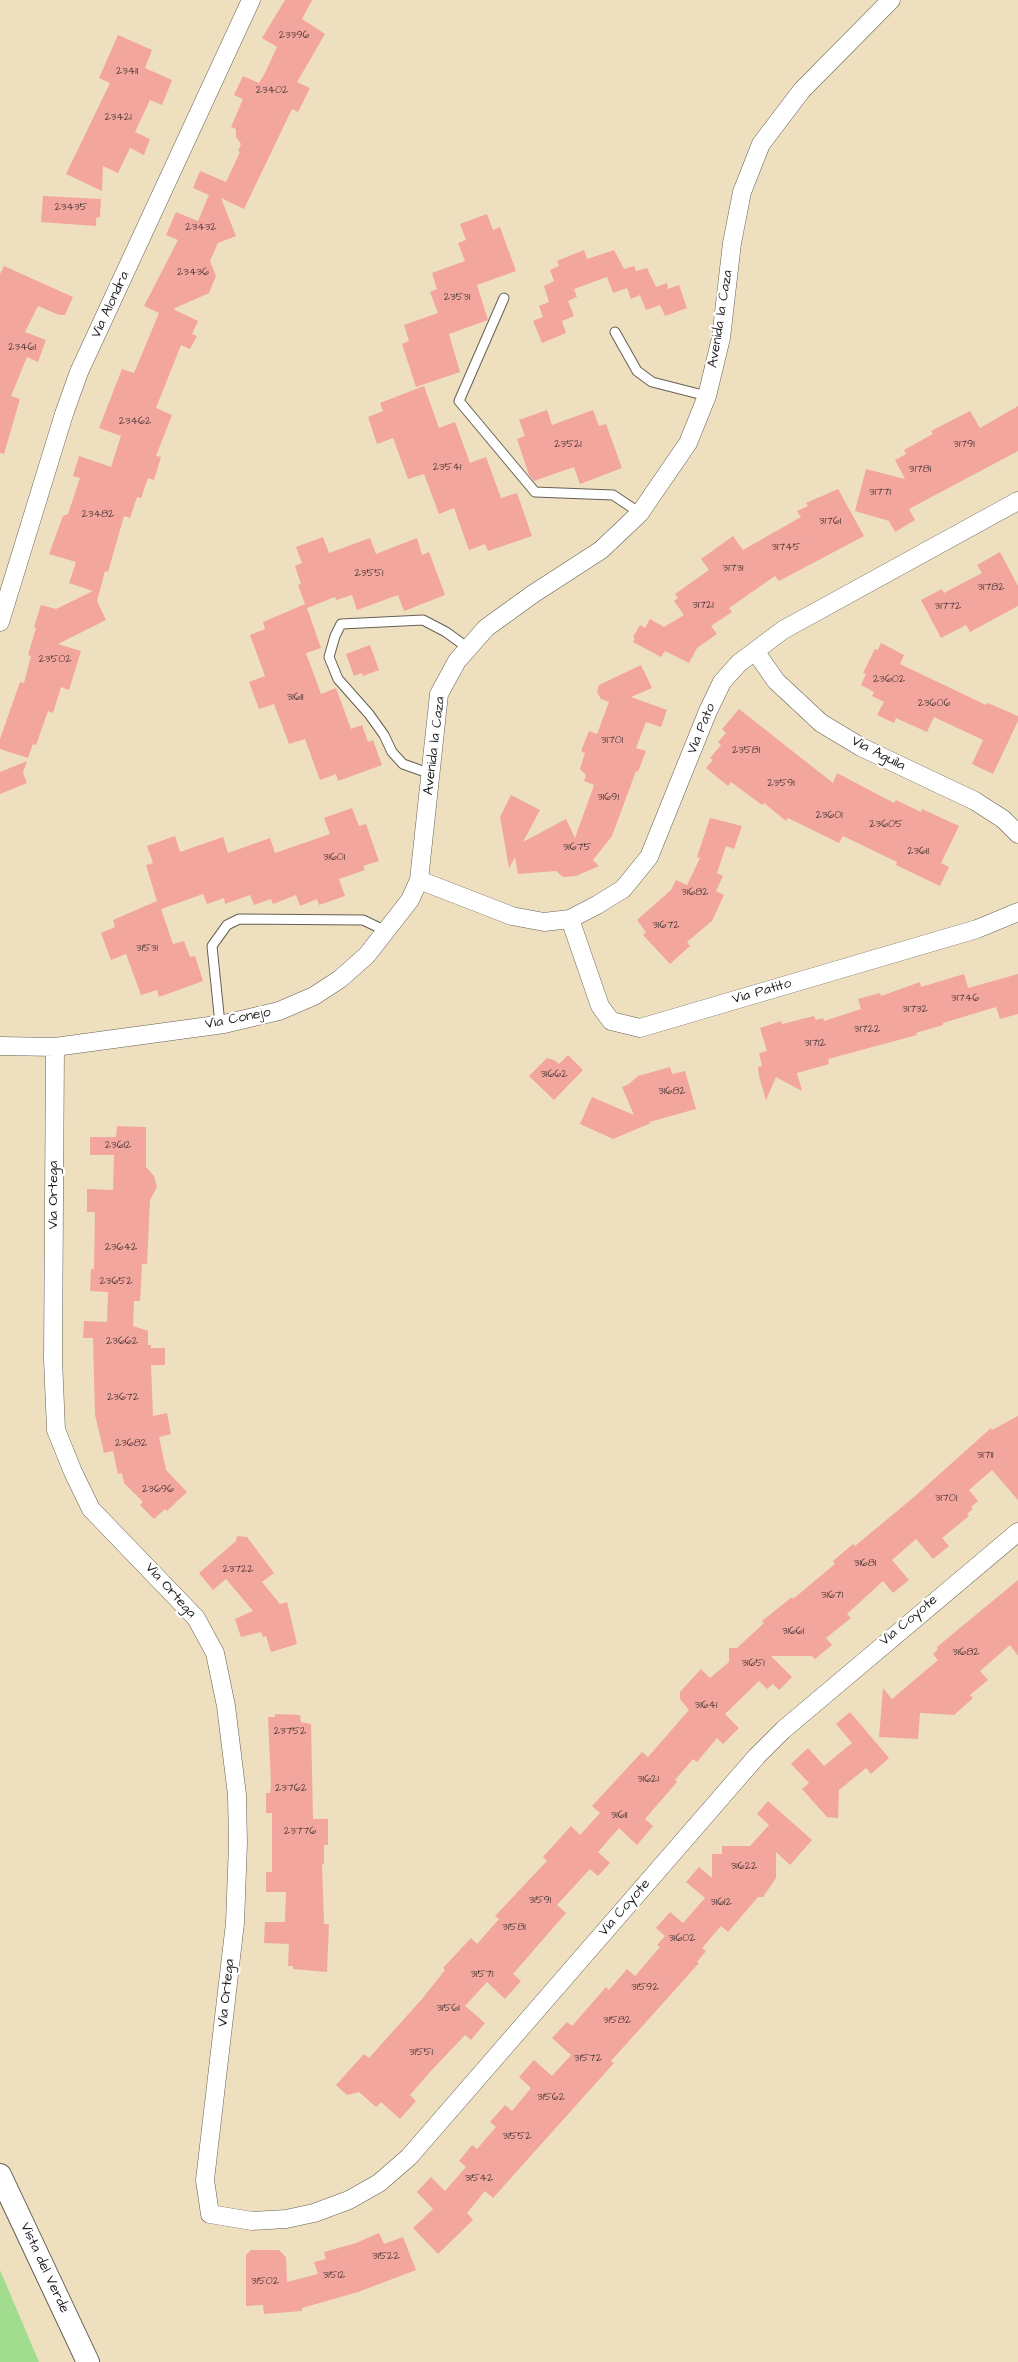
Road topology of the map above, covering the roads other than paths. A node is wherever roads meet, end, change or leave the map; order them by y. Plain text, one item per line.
1 (251, 0) edge
2 (891, 0) edge
3 (504, 298) dead end
4 (615, 332) dead end
5 (707, 396) junction
6 (1018, 501) edge
7 (640, 513) junction
8 (0, 622) edge
9 (468, 648) junction
10 (754, 651) junction
11 (431, 774) junction
12 (1018, 834) edge
13 (419, 880) junction
14 (1018, 912) edge
15 (570, 919) junction
16 (386, 931) junction
17 (220, 1024) junction
18 (0, 1046) edge
19 (55, 1047) junction
20 (1018, 1532) edge
21 (0, 2175) edge
22 (210, 2214) joint
23 (88, 2362) edge

1 - 8 street, Via Alondra
2 - 5 street, Avenida la Caza
3 - 7 lane
4 - 5 lane
5 - 7 street, Avenida la Caza
6 - 10 street, Via Pato
7 - 9 street, Avenida la Caza
9 - 11 street, Avenida la Caza
9 - 11 lane
10 - 12 street, Via Aguila
10 - 15 street, Via Pato
11 - 13 street, Avenida la Caza
13 - 15 street, Via Pato
13 - 16 street, Via Conejo
14 - 15 street, Via Patito
16 - 17 street, Via Conejo
16 - 17 lane
17 - 19 street, Via Conejo
18 - 19 street, Via Conejo
19 - 22 street, Via Ortega
20 - 22 street, Via Coyote
21 - 23 street, Vista del Verde

